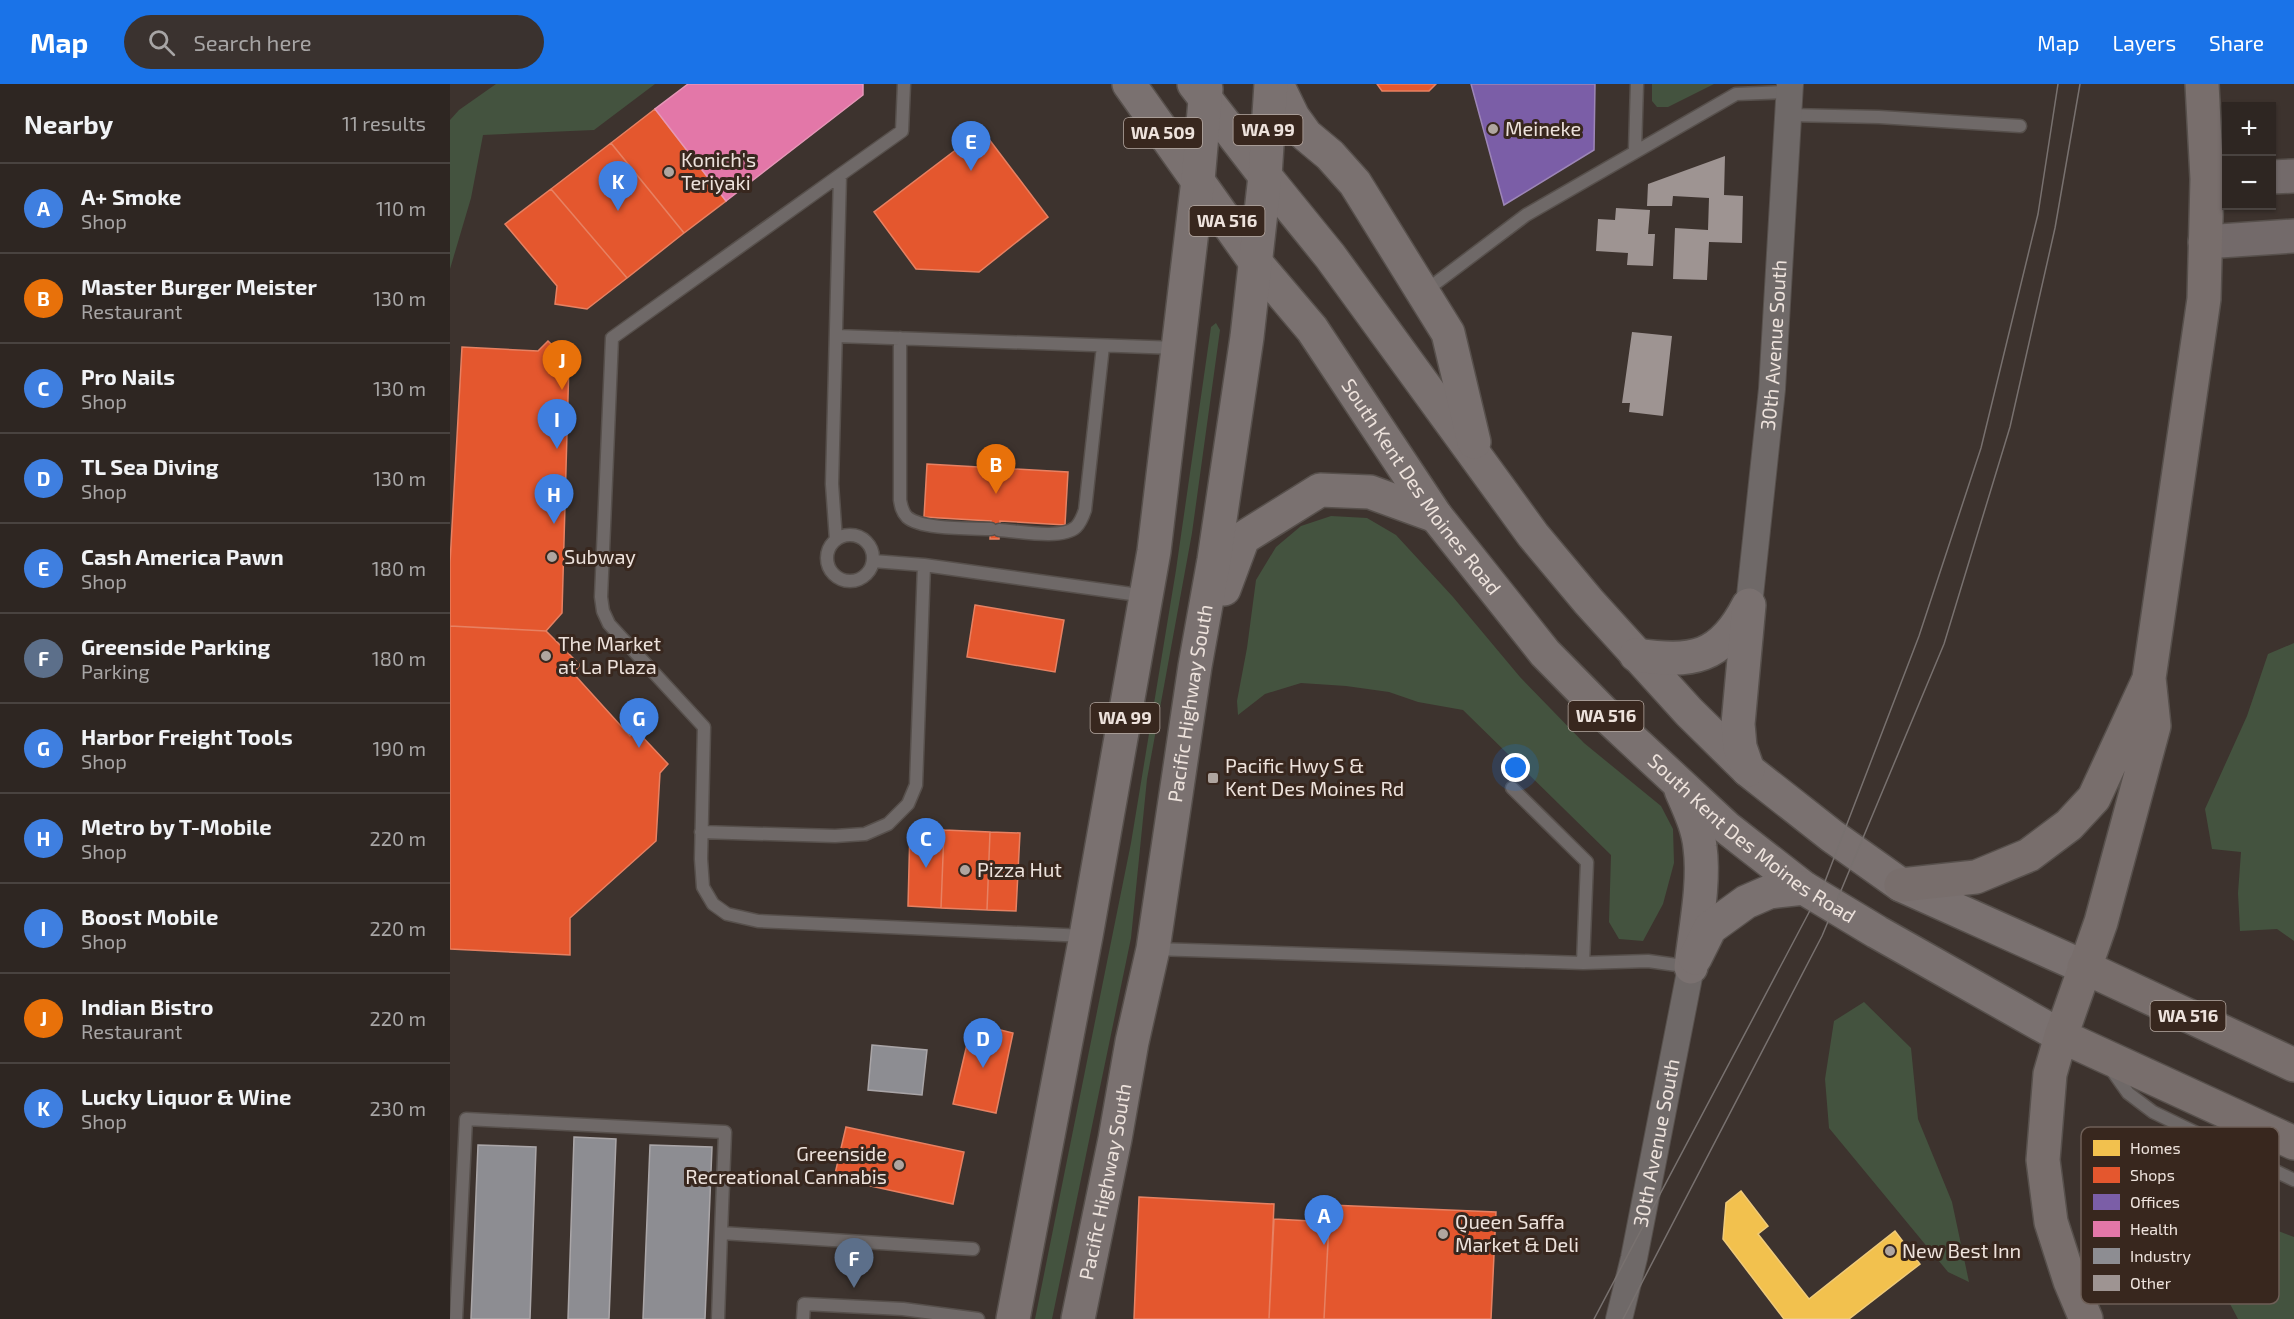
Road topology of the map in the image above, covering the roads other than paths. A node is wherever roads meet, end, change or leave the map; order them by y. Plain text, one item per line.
1 (904, 84) edge
2 (1129, 84) edge
3 (1272, 84) edge
4 (1277, 84) edge
5 (1637, 84) edge
6 (2202, 84) edge
7 (1736, 89) edge
8 (1202, 90) edge
9 (1790, 97) edge
10 (2020, 126) dead end
11 (1635, 150) junction
12 (840, 175) junction
13 (1264, 176) junction
14 (2294, 176) edge
15 (2276, 177) edge
16 (2216, 178) edge
17 (1198, 180) junction
18 (2294, 236) edge
19 (2205, 242) junction
20 (1256, 263) junction
21 (1423, 292) junction
22 (836, 336) junction
23 (900, 338) junction
24 (1103, 346) junction
25 (1178, 348) junction
26 (1477, 455) junction
27 (1436, 516) junction
28 (836, 540) junction
29 (873, 561) junction
30 (924, 565) junction
31 (1147, 596) junction
32 (1749, 605) junction
33 (1636, 655) junction
34 (1195, 666) junction
35 (2149, 678) junction
36 (1748, 770) junction
37 (1679, 786) junction
38 (1512, 788) dead end
39 (701, 832) junction
40 (1901, 885) junction
41 (1804, 888) junction
42 (1086, 936) junction
43 (1153, 949) junction
44 (1583, 963) junction
45 (1690, 967) junction
46 (2084, 967) junction
47 (2061, 1036) junction
48 (2102, 1055) junction
49 (2294, 1065) edge
50 (2183, 1127) edge
51 (2259, 1127) edge
52 (2279, 1136) edge
53 (2294, 1143) edge
54 (2279, 1173) edge
55 (2294, 1180) edge
56 (721, 1233) junction
57 (973, 1249) dead end
58 (903, 1314) edge
59 (456, 1319) edge
60 (718, 1319) edge
61 (803, 1319) edge
62 (978, 1319) edge
63 (1013, 1319) edge
64 (1078, 1319) edge
65 (1619, 1319) edge
66 (2086, 1319) edge

1 - 12 lane
2 - 17 main road, South Kent Des Moines Road / WA 509
3 - 13 main road, Pacific Highway South / WA 99
4 - 21 main road
5 - 11 lane
6 - 16 highway
7 - 9 lane
7 - 11 lane
8 - 13 main road, WA 509
8 - 17 main road, WA 99
9 - 10 lane
9 - 32 street, 30th Avenue South
11 - 21 lane
12 - 22 lane
12 - 39 lane
13 - 20 main road, Pacific Highway South / WA 99
13 - 26 main road, WA 516
14 - 15 main road
16 - 19 highway
17 - 20 main road, South Kent Des Moines Road / WA 516
17 - 25 main road, WA 99
18 - 19 main road
19 - 35 highway
20 - 27 main road, South Kent Des Moines Road / WA 516
20 - 34 main road, Pacific Highway South / WA 99
21 - 26 main road
22 - 23 lane
22 - 28 lane
23 - 24 lane
23 - 24 lane
24 - 25 lane
25 - 31 main road, WA 99
26 - 33 main road, WA 516
27 - 34 main road
27 - 37 main road, South Kent Des Moines Road / WA 516
28 - 29 lane
28 - 29 lane
29 - 30 lane
30 - 31 lane
30 - 39 lane
31 - 42 main road, WA 99
32 - 33 main road
32 - 36 main road
33 - 36 main road, WA 516
34 - 43 main road, Pacific Highway South / WA 99
35 - 40 highway
35 - 46 highway
36 - 40 main road, WA 516
37 - 41 main road, South Kent Des Moines Road / WA 516
37 - 45 main road
38 - 44 lane
39 - 42 lane
40 - 46 main road, WA 516
41 - 45 main road
41 - 47 main road, South Kent Des Moines Road / WA 516
42 - 63 main road, WA 99
43 - 44 lane
43 - 64 main road, Pacific Highway South / WA 99
44 - 45 lane
45 - 65 street, 30th Avenue South
46 - 47 highway
46 - 49 highway, WA 516
47 - 48 highway, South Kent Des Moines Road / WA 516
47 - 66 highway
48 - 50 lane
48 - 51 highway, South Kent Des Moines Road / WA 516
52 - 53 highway, South Kent Des Moines Road / WA 516
54 - 55 lane
56 - 57 lane
56 - 59 lane
56 - 60 lane
58 - 61 lane
58 - 62 lane

